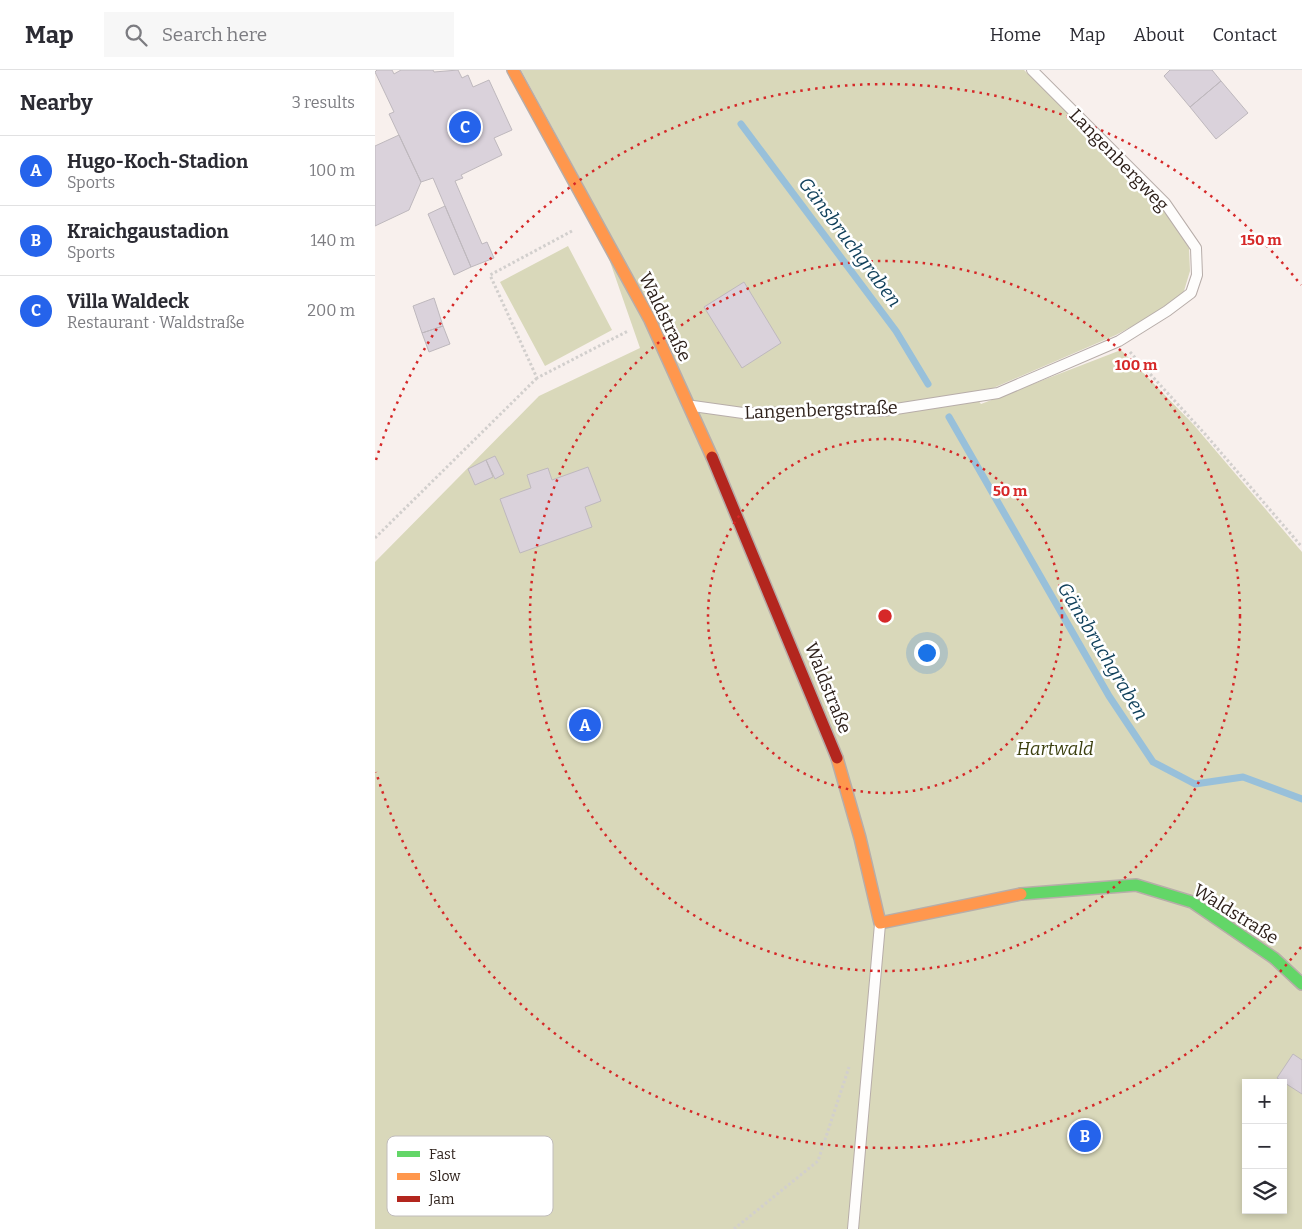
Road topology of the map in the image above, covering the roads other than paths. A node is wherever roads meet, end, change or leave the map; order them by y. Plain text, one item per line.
1 (513, 70) edge
2 (1032, 70) edge
3 (955, 399) joint
4 (687, 405) junction
5 (880, 923) junction
6 (1302, 984) edge
7 (853, 1229) edge

1 - 4 street, Waldstraße
2 - 3 lane, Langenbergweg
3 - 4 lane, Langenbergstraße
4 - 5 street, Waldstraße
5 - 6 street, Waldstraße
5 - 7 lane

